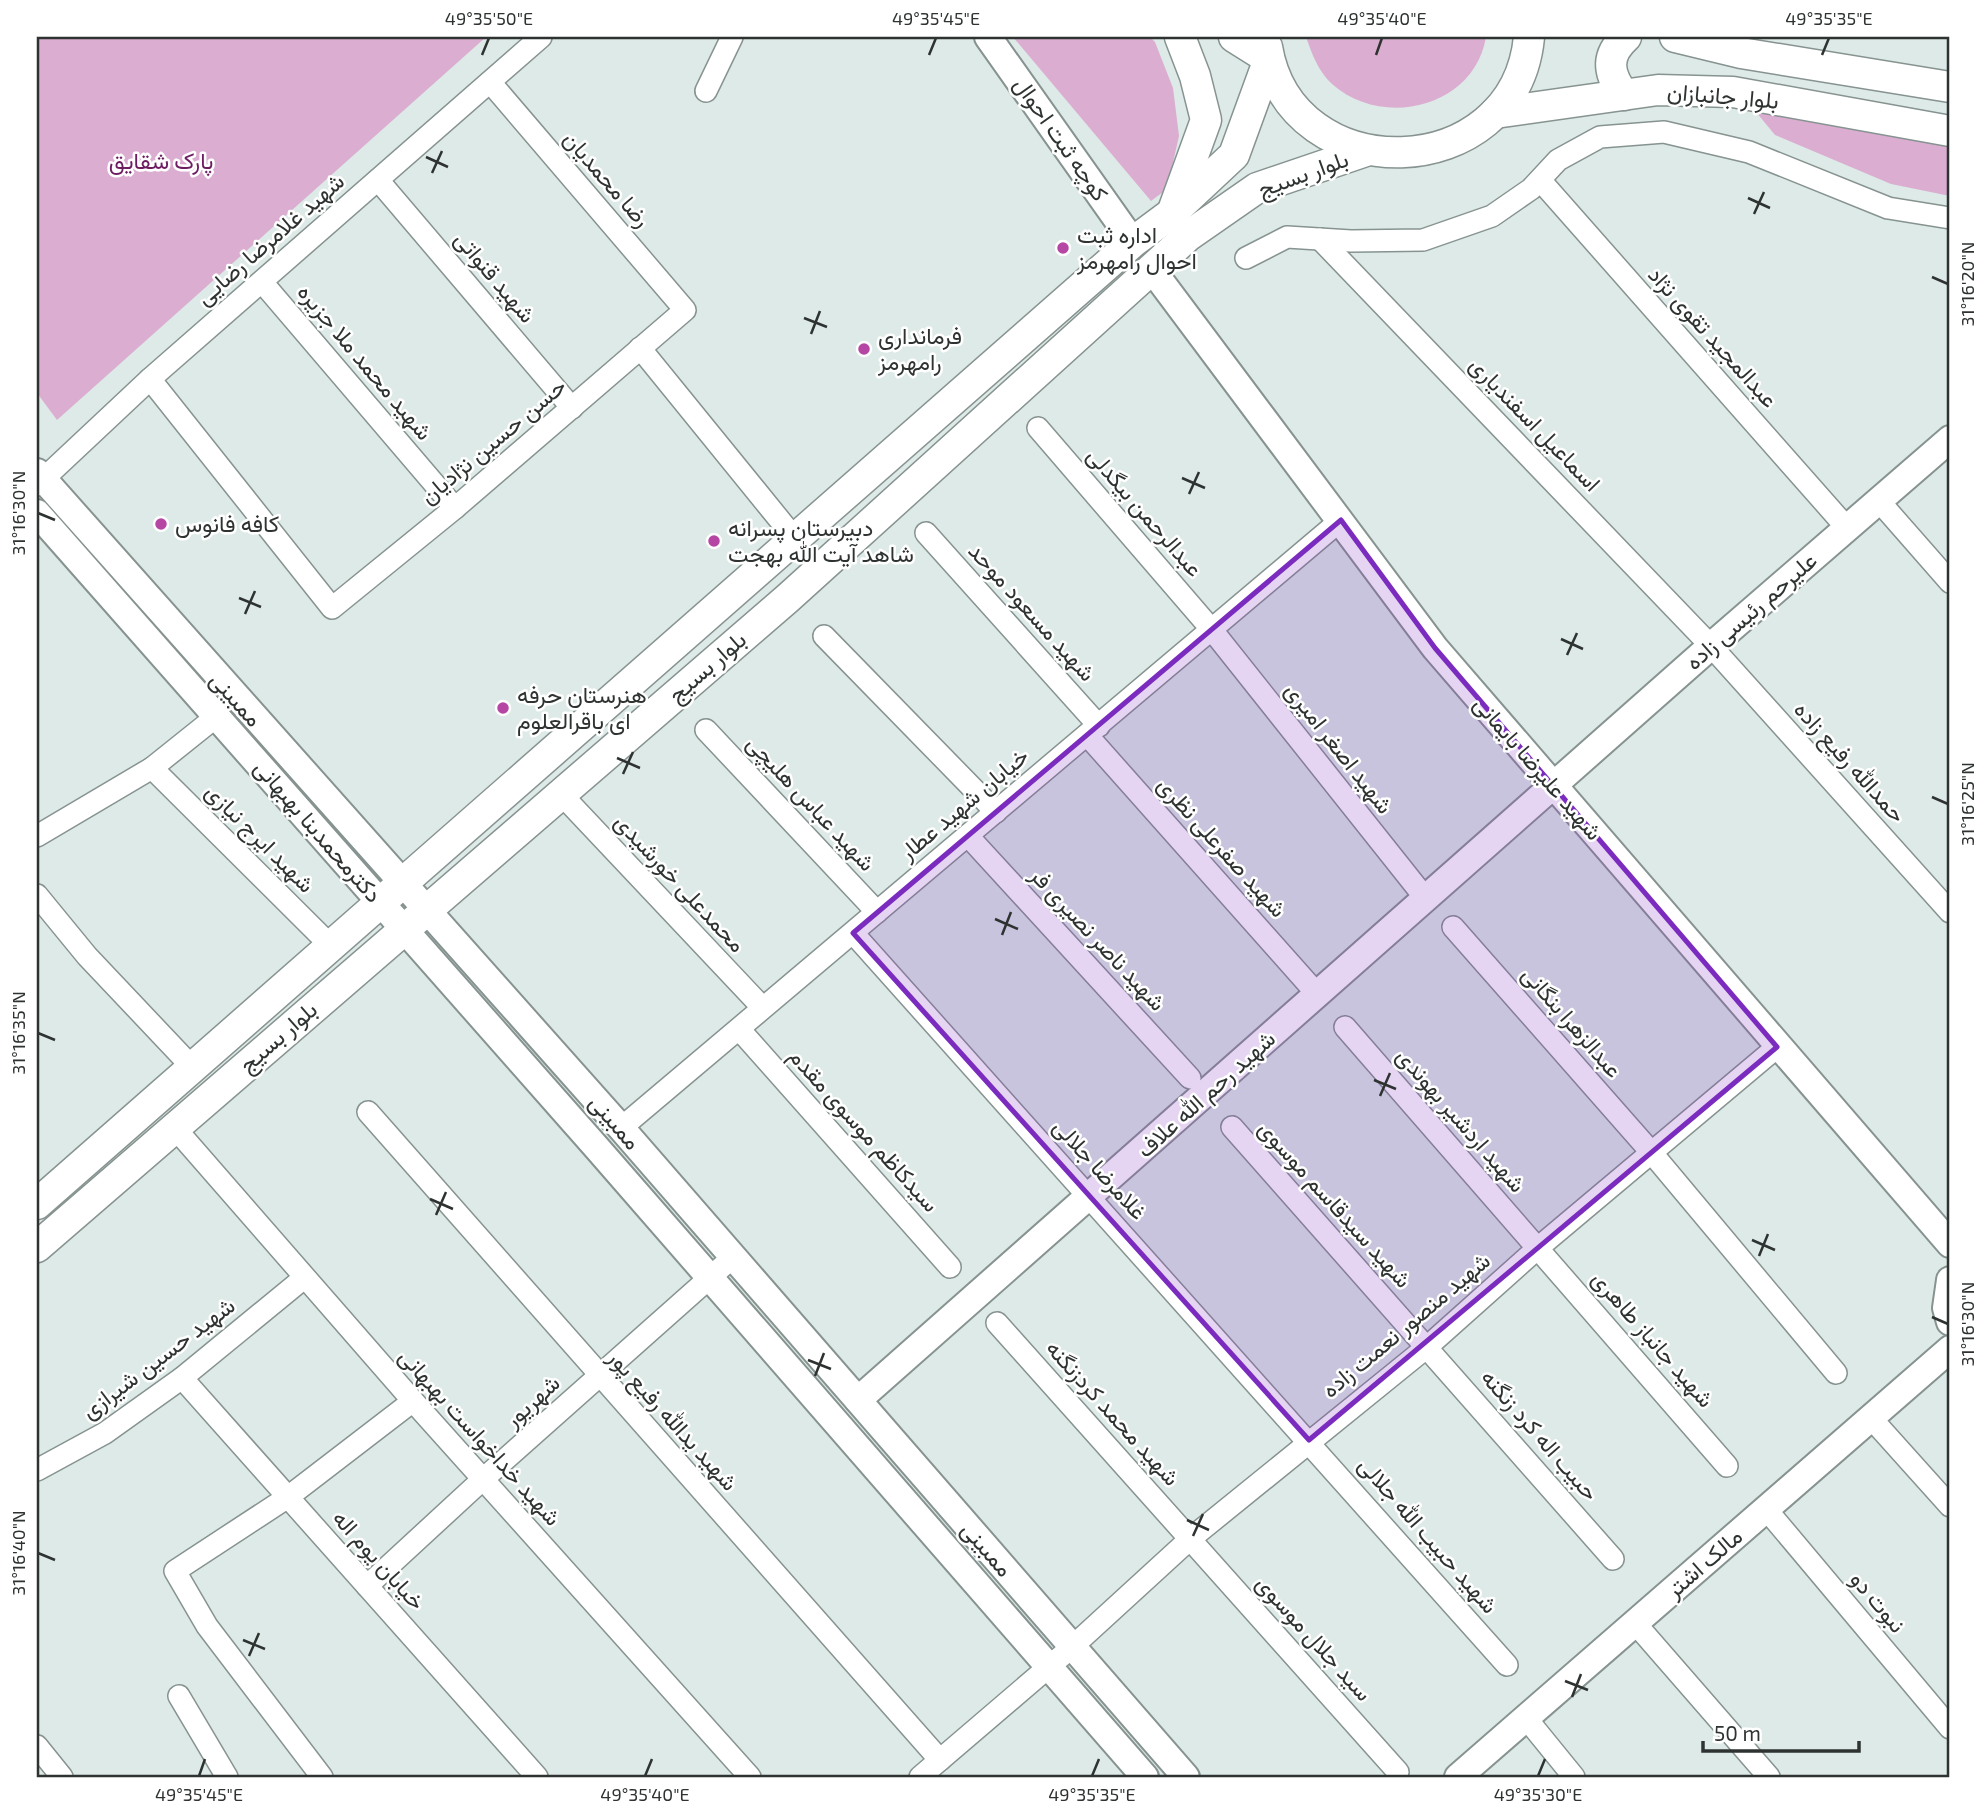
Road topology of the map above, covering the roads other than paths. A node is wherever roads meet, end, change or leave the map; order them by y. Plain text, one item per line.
1 (541, 37) edge
2 (732, 37) edge
3 (988, 37) edge
4 (1180, 37) edge
5 (1234, 37) edge
6 (1529, 37) edge
7 (1626, 37) edge
8 (1675, 37) edge
9 (1267, 48) edge
10 (489, 82) junction
11 (1950, 87) edge
12 (706, 91) dead end
13 (1624, 95) junction
14 (1495, 113) junction
15 (1950, 131) edge
16 (1366, 151) junction
17 (1234, 155) junction
18 (378, 180) junction
19 (1540, 180) junction
20 (1257, 188) junction
21 (1172, 213) junction
22 (1950, 218) edge
23 (1320, 239) junction
24 (1133, 242) junction
25 (1246, 258) dead end
26 (1153, 271) junction
27 (262, 282) junction
28 (685, 310) joint
29 (640, 348) junction
30 (150, 379) junction
31 (572, 408) junction
32 (1038, 428) dead end
33 (1950, 439) edge
34 (39, 479) edge
35 (1879, 501) junction
36 (455, 508) junction
37 (37, 513) edge
38 (1341, 520) junction
39 (1847, 528) junction
40 (926, 533) dead end
41 (796, 540) junction
42 (1950, 582) edge
43 (727, 598) junction
44 (752, 628) junction
45 (1212, 630) junction
46 (824, 636) dead end
47 (1711, 646) junction
48 (217, 716) junction
49 (706, 730) dead end
50 (1093, 730) junction
51 (152, 768) junction
52 (1553, 785) junction
53 (561, 794) junction
54 (996, 812) junction
55 (37, 836) edge
56 (968, 836) junction
57 (402, 882) junction
58 (37, 895) edge
59 (1426, 899) junction
60 (381, 903) junction
61 (426, 909) junction
62 (877, 912) junction
63 (1950, 912) edge
64 (1453, 927) dead end
65 (403, 929) junction
66 (853, 933) junction
67 (331, 946) junction
68 (1318, 995) junction
69 (762, 1007) junction
70 (1345, 1027) dead end
71 (739, 1029) junction
72 (1777, 1047) junction
73 (192, 1068) junction
74 (1190, 1078) dead end
75 (368, 1112) dead end
76 (174, 1127) junction
77 (1232, 1127) dead end
78 (621, 1128) junction
79 (1651, 1152) junction
80 (1091, 1197) junction
81 (37, 1204) edge
82 (1950, 1244) edge
83 (37, 1247) edge
84 (1539, 1247) junction
85 (733, 1257) junction
86 (950, 1267) dead end
87 (304, 1278) junction
88 (710, 1278) junction
89 (1950, 1280) edge
90 (1950, 1322) edge
91 (997, 1323) dead end
92 (1427, 1347) junction
93 (1950, 1349) edge
94 (1836, 1373) dead end
95 (599, 1376) junction
96 (182, 1378) junction
97 (412, 1401) junction
98 (858, 1401) junction
99 (1871, 1418) junction
100 (1309, 1440) junction
101 (1727, 1466) dead end
102 (37, 1470) edge
103 (482, 1480) junction
104 (288, 1497) junction
105 (1950, 1506) edge
106 (1766, 1509) junction
107 (1190, 1539) junction
108 (1613, 1559) dead end
109 (367, 1587) junction
110 (1635, 1623) junction
111 (1072, 1647) junction
112 (1507, 1665) dead end
113 (1048, 1667) junction
114 (179, 1696) dead end
115 (1526, 1718) junction
116 (1950, 1728) edge
117 (37, 1746) edge
118 (940, 1760) junction
119 (1398, 1772) dead end
120 (62, 1777) edge
121 (227, 1777) edge
122 (322, 1777) edge
123 (537, 1777) edge
124 (750, 1777) edge
125 (920, 1777) edge
126 (1145, 1777) edge
127 (1186, 1777) edge
128 (1458, 1777) edge
129 (1574, 1777) edge
130 (1769, 1777) edge

1 - 10 street, شهید غلامرضا رضایی
2 - 12 street
3 - 24 street, کوچه ثبت احوال
4 - 21 main road
5 - 9 main road
6 - 14 main road
7 - 13 main road
8 - 11 main road, بلوار جانبازان
9 - 16 main road
9 - 17 main road, بلوار بسیج
10 - 18 street, شهید غلامرضا رضایی
10 - 28 street, رضا محمدیان
13 - 14 main road, بلوار جانبازان
13 - 15 main road, بلوار جانبازان
14 - 16 main road
16 - 20 main road, بلوار بسیج
17 - 20 main road
17 - 21 main road, بلوار بسیج
18 - 27 street, شهید غلامرضا رضایی
18 - 31 street, شهید قنواتی
19 - 22 street
19 - 23 street
19 - 39 street, عبدالمجید تقوی نژاد
20 - 26 main road, بلوار بسیج
21 - 24 main road, بلوار بسیج
23 - 25 street
23 - 47 street, اسماعیل اسفندیاری
24 - 41 main road, بلوار بسیج
26 - 38 street, شهید علیرضا بایمانی
26 - 44 main road, بلوار بسیج
27 - 30 street, شهید غلامرضا رضایی
27 - 36 street, شهید محمد ملا جزیره
28 - 29 street, حسن حسین نژادیان
29 - 31 street, حسن حسین نژادیان
29 - 41 street
30 - 34 street, شهید غلامرضا رضایی
30 - 36 street, حسن حسین نژادیان
31 - 36 street, حسن حسین نژادیان
32 - 45 street, عبدالرحمن بیگدلی
33 - 35 street, علیرحم رئیسی زاده
34 - 57 street, ممبینی
35 - 39 street, علیرحم رئیسی زاده
35 - 42 street
37 - 48 street, دکترمحمدبنا بهبهانی
38 - 45 street, خیابان شهید عطار
38 - 52 street, شهید علیرضا بایمانی
39 - 47 street, علیرحم رئیسی زاده
40 - 50 street, شهید مسعود موحد
41 - 43 main road, بلوار بسیج
43 - 44 main road
43 - 57 main road, بلوار بسیج
44 - 53 main road, بلوار بسیج
45 - 50 street, خیابان شهید عطار
45 - 59 street, شهید اصغر امیری
46 - 54 street
47 - 52 street, علیرحم رئیسی زاده
47 - 63 street, حمدالله رفیع زاده
48 - 51 street
48 - 60 street, دکترمحمدبنا بهبهانی
49 - 62 street, شهید عباس هلیچی
50 - 54 street, خیابان شهید عطار
50 - 68 street, شهید صفرعلی نظری
51 - 55 street
51 - 67 street, شهید ایرج نیازی
52 - 59 street, شهید رحم الله علاف
52 - 72 street, شهید علیرضا بایمانی
53 - 61 main road, بلوار بسیج
53 - 69 street, محمدعلی خورشیدی
54 - 56 street, خیابان شهید عطار
56 - 62 street, خیابان شهید عطار
56 - 74 street, شهید ناصر نصیری فر
57 - 60 main road, بلوار بسیج
57 - 61 street, ممبینی
58 - 73 street
59 - 68 street, شهید رحم الله علاف
60 - 65 street, دکترمحمدبنا بهبهانی
60 - 67 main road, بلوار بسیج
61 - 65 main road, بلوار بسیج
61 - 78 street, ممبینی
62 - 66 street, خیابان شهید عطار
64 - 79 street, عبدالزهرا بنگانی
65 - 76 main road, بلوار بسیج
65 - 88 street, ممبینی
66 - 69 street, خیابان شهید عطار
66 - 80 street, غلامرضا جلالی
67 - 73 main road, بلوار بسیج
68 - 80 street, شهید رحم الله علاف
69 - 71 street, خیابان شهید عطار
70 - 84 street, شهید اردشیر بهوندی
71 - 78 street, خیابان شهید عطار
71 - 86 street, سیدکاظم موسوی مقدم
72 - 79 street, شهید منصور نعمت زاده
72 - 82 street, شهید علیرضا بایمانی
73 - 81 main road, بلوار بسیج
75 - 95 street, شهید یدالله رفیع پور
76 - 83 main road, بلوار بسیج
76 - 87 street, شهید خداخواست بهبهانی
77 - 92 street, شهید سیدقاسم موسوی
78 - 85 street, ممبینی
79 - 84 street, شهید منصور نعمت زاده
79 - 94 street, عبدالزهرا بنگانی
80 - 98 street, شهید رحم الله علاف
80 - 100 street, غلامرضا جلالی
84 - 92 street, شهید منصور نعمت زاده
84 - 101 street, شهید جانباز طاهری
85 - 88 street, شهریور
85 - 98 street, ممبینی
87 - 96 street, شهید حسین شیرازی
87 - 97 street, شهید خداخواست بهبهانی
88 - 95 street, شهریور
88 - 113 street, ممبینی
89 - 90 street
91 - 107 street, شهید محمد کردزنگنه
92 - 100 street, شهید منصور نعمت زاده
92 - 108 street, حبیب اله کرد زنگنه
93 - 99 street, مالک اشتر
95 - 103 street, شهریور
95 - 118 street, شهید یدالله رفیع پور
96 - 102 street, شهید حسین شیرازی
96 - 104 street, خیابان یوم اله
97 - 103 street, شهید خداخواست بهبهانی
97 - 104 street
98 - 111 street, ممبینی
99 - 105 street
99 - 106 street, مالک اشتر
100 - 107 street, شهید منصور نعمت زاده
100 - 112 street, شهید حبیب الله جلالی
103 - 109 street, شهریور
103 - 124 street, شهید خداخواست بهبهانی
104 - 109 street, خیابان یوم اله
104 - 122 street
106 - 110 street, مالک اشتر
106 - 116 street, نبوت دو
107 - 111 street, شهید منصور نعمت زاده
107 - 119 street, سید جلال موسوی
109 - 123 street, خیابان یوم اله
110 - 115 street, مالک اشتر
110 - 130 street
111 - 113 street, شهید منصور نعمت زاده
111 - 127 street, ممبینی
113 - 118 street, شهید منصور نعمت زاده
113 - 126 street, ممبینی
114 - 121 street
115 - 128 street, مالک اشتر
115 - 129 street
117 - 120 street
118 - 125 street, شهید منصور نعمت زاده

